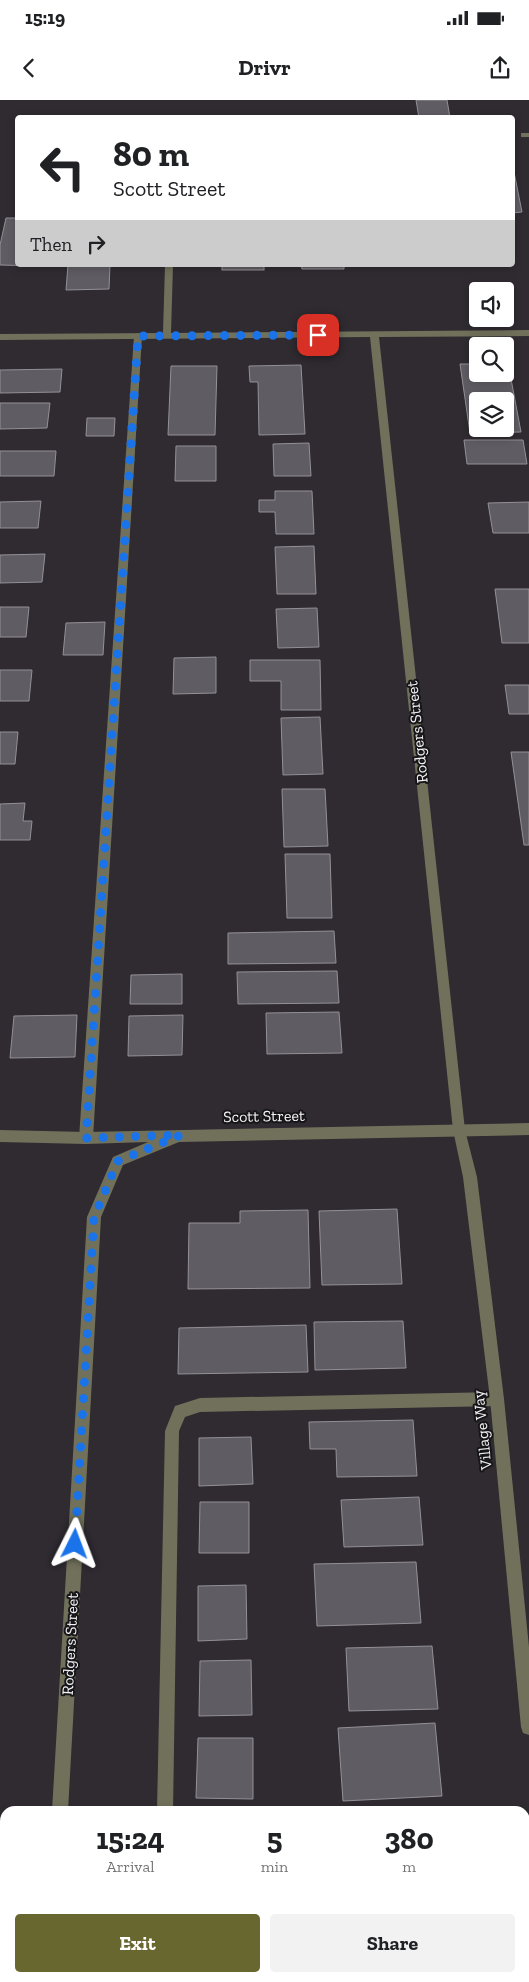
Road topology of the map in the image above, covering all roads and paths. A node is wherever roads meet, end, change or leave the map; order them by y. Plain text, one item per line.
1 (169, 267) edge
2 (529, 333) edge
3 (374, 334) junction
4 (138, 336) junction
5 (167, 336) junction
6 (0, 337) edge
7 (529, 1129) edge
8 (459, 1130) junction
9 (181, 1135) junction
10 (0, 1136) edge
11 (86, 1138) junction
12 (496, 1399) junction
13 (529, 1727) edge
14 (60, 1806) edge
15 (165, 1806) edge

1 - 5 street
2 - 3 street
3 - 5 street
3 - 8 street, Rodgers Street
4 - 5 street
4 - 6 street
4 - 11 street
7 - 8 street, Scott Street
8 - 9 street, Scott Street
8 - 12 street, Village Way
9 - 11 street, Scott Street
9 - 14 street, Rodgers Street
10 - 11 street, Scott Street
12 - 13 street, Village Way
12 - 15 street

